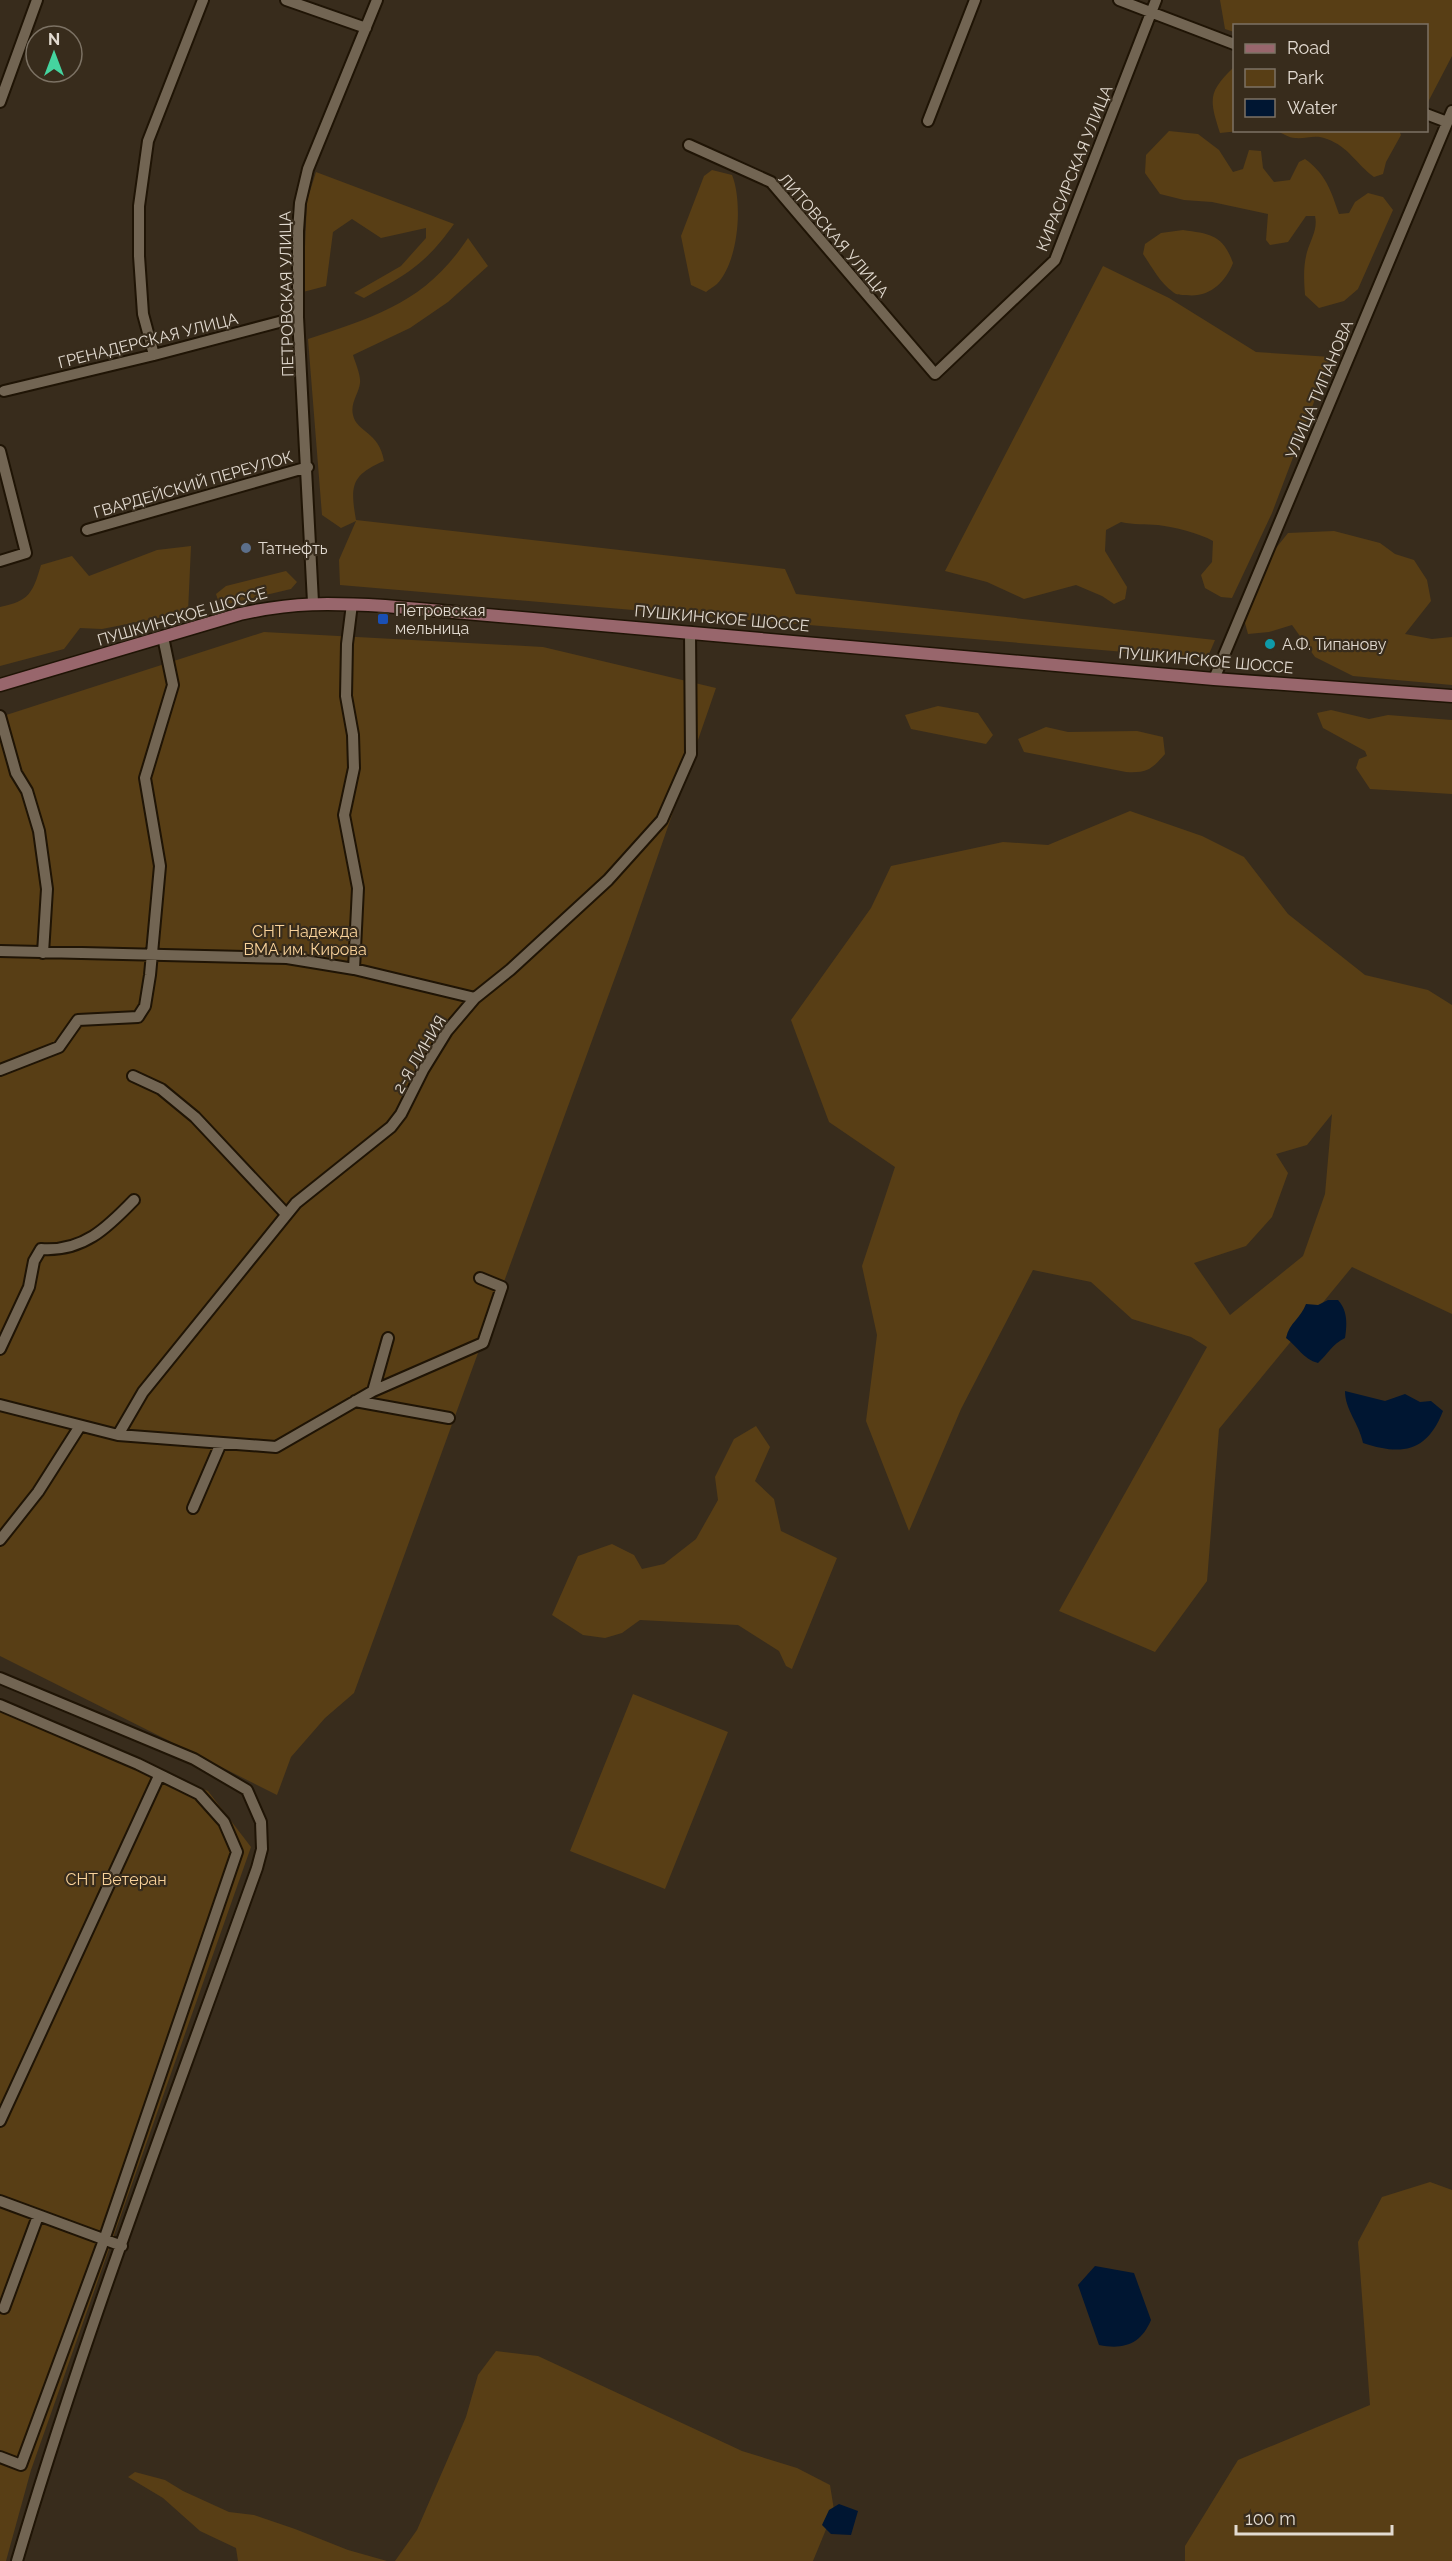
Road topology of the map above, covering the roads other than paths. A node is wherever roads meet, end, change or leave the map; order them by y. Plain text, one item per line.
1 (37, 0) edge
2 (203, 0) edge
3 (286, 0) edge
4 (377, 0) edge
5 (975, 0) edge
6 (1119, 0) edge
7 (1156, 0) edge
8 (1151, 13) junction
9 (366, 28) junction
10 (1233, 44) edge
11 (0, 102) edge
12 (1452, 111) edge
13 (1428, 115) edge
14 (928, 121) dead end
15 (1447, 122) junction
16 (689, 145) dead end
17 (298, 317) junction
18 (154, 356) junction
19 (935, 374) joint
20 (4, 391) dead end
21 (0, 451) edge
22 (308, 468) junction
23 (87, 530) dead end
24 (0, 561) edge
25 (313, 602) junction
26 (352, 604) junction
27 (690, 632) junction
28 (163, 637) junction
29 (1214, 679) junction
30 (0, 686) edge
31 (1452, 696) edge
32 (0, 716) edge
33 (0, 951) edge
34 (43, 953) junction
35 (152, 956) junction
36 (354, 969) junction
37 (475, 998) junction
38 (0, 1070) edge
39 (133, 1076) dead end
40 (134, 1200) dead end
41 (286, 1215) junction
42 (480, 1278) dead end
43 (388, 1338) dead end
44 (0, 1349) edge
45 (373, 1391) junction
46 (356, 1401) junction
47 (0, 1405) edge
48 (449, 1418) dead end
49 (80, 1426) junction
50 (118, 1435) junction
51 (221, 1443) junction
52 (193, 1508) dead end
53 (0, 1540) edge
54 (0, 1678) edge
55 (0, 1706) edge
56 (159, 1776) junction
57 (0, 2121) edge
58 (0, 2201) edge
59 (38, 2216) junction
60 (104, 2240) junction
61 (122, 2246) junction
62 (4, 2308) dead end
63 (0, 2457) edge
64 (17, 2561) edge

1 - 11 street
2 - 18 street
3 - 9 street
4 - 9 street, ПЕТРОВСКАЯ УЛИЦА
5 - 14 street
6 - 8 street
7 - 8 street, КИРАСИРСКАЯ УЛИЦА
8 - 10 street
8 - 19 street, КИРАСИРСКАЯ УЛИЦА
9 - 17 street, ПЕТРОВСКАЯ УЛИЦА
12 - 15 street, УЛИЦА ТИПАНОВА
13 - 15 street
15 - 29 street, УЛИЦА ТИПАНОВА
16 - 19 street, ЛИТОВСКАЯ УЛИЦА
17 - 18 street, ГРЕНАДЕРСКАЯ УЛИЦА
17 - 22 street, ПЕТРОВСКАЯ УЛИЦА
18 - 20 street, ГРЕНАДЕРСКАЯ УЛИЦА
21 - 24 street
22 - 23 street, ГВАРДЕЙСКИЙ ПЕРЕУЛОК
22 - 25 street, ПЕТРОВСКАЯ УЛИЦА
25 - 26 main road, ПУШКИНСКОЕ ШОССЕ
25 - 28 main road, ПУШКИНСКОЕ ШОССЕ
26 - 27 main road, ПУШКИНСКОЕ ШОССЕ
26 - 36 street
27 - 29 main road, ПУШКИНСКОЕ ШОССЕ
27 - 37 street, 2-Я ЛИНИЯ
28 - 30 main road, ПУШКИНСКОЕ ШОССЕ
28 - 35 street
29 - 31 main road, ПУШКИНСКОЕ ШОССЕ
32 - 34 street
33 - 34 street
34 - 35 street
35 - 36 street
35 - 38 street
36 - 37 street
37 - 41 street, 2-Я ЛИНИЯ
39 - 41 street
40 - 44 street
41 - 50 street, 2-Я ЛИНИЯ
42 - 45 street
43 - 45 street
45 - 46 street
46 - 48 street
46 - 51 street
47 - 49 street
49 - 50 street
49 - 53 street
50 - 51 street
51 - 52 street
54 - 61 street
55 - 56 street
56 - 57 street
56 - 60 street
58 - 59 street
59 - 60 street
59 - 62 street
60 - 61 street
60 - 63 street
61 - 64 street

